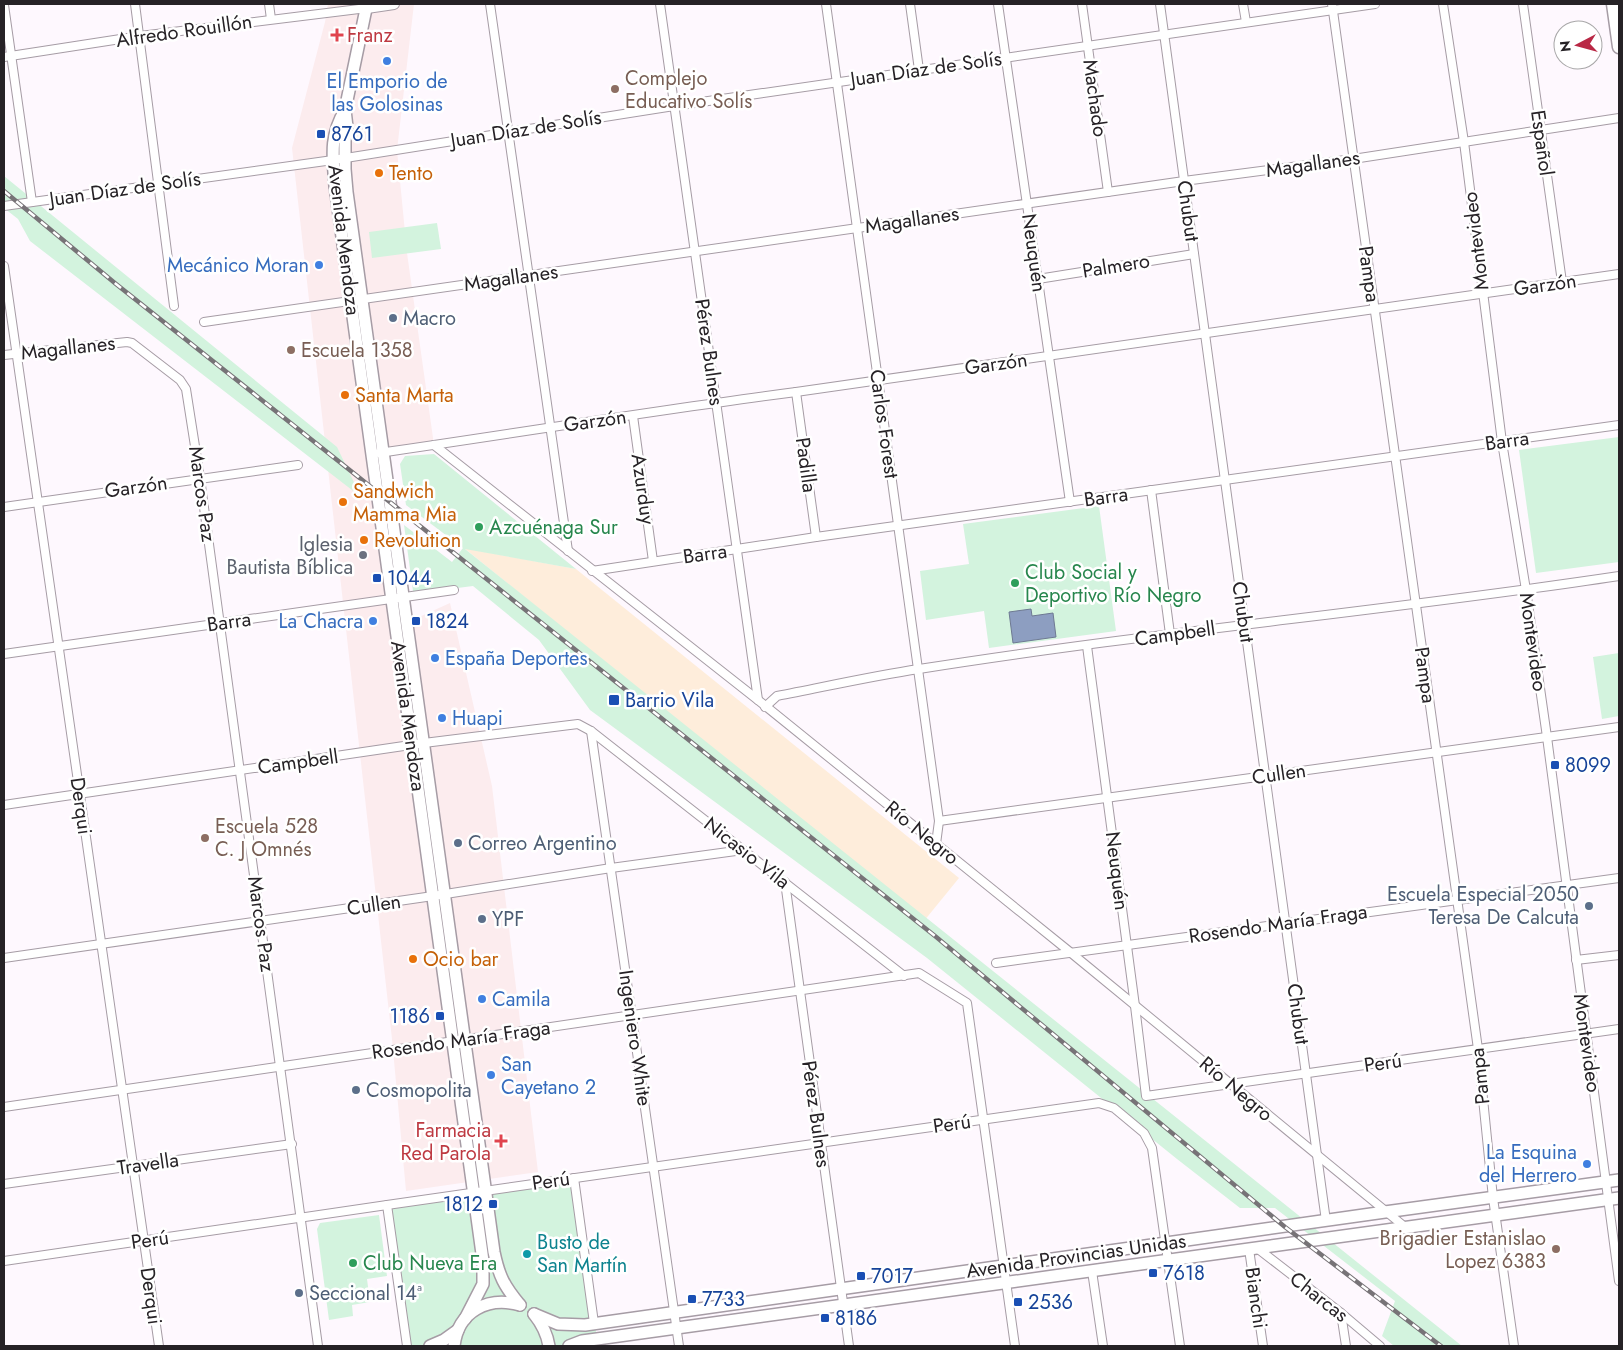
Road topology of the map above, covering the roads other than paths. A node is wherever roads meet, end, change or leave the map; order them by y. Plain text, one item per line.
1 (136, 4) edge
2 (269, 4) edge
3 (394, 4) edge
4 (490, 4) edge
5 (660, 4) edge
6 (826, 4) edge
7 (910, 4) edge
8 (998, 4) edge
9 (1082, 4) edge
10 (1160, 4) edge
11 (1243, 4) edge
12 (1374, 4) edge
13 (1443, 4) edge
14 (1523, 4) edge
15 (1613, 4) edge
16 (4, 5) edge
17 (367, 6) edge
18 (1332, 7) edge
19 (272, 19) junction
20 (1246, 22) junction
21 (1164, 34) junction
22 (140, 36) junction
23 (1088, 46) junction
24 (1619, 47) edge
25 (7, 56) edge
26 (1006, 57) junction
27 (919, 70) junction
28 (837, 82) junction
29 (674, 106) junction
30 (345, 110) junction
31 (1619, 118) edge
32 (1541, 130) junction
33 (508, 132) junction
34 (1464, 142) junction
35 (345, 158) junction
36 (1352, 159) junction
37 (333, 160) junction
38 (1184, 181) junction
39 (158, 184) junction
40 (1108, 192) junction
41 (32, 202) junction
42 (1027, 204) junction
43 (4, 206) edge
44 (857, 228) junction
45 (694, 252) junction
46 (1194, 254) junction
47 (4, 266) edge
48 (1619, 274) edge
49 (528, 275) junction
50 (1038, 279) junction
51 (1562, 282) junction
52 (1482, 294) junction
53 (357, 300) junction
54 (174, 306) dead end
55 (1374, 309) junction
56 (204, 322) dead end
57 (1205, 334) junction
58 (16, 354) junction
59 (4, 355) edge
60 (1049, 356) junction
61 (878, 380) junction
62 (184, 384) joint
63 (796, 392) junction
64 (716, 402) junction
65 (633, 416) junction
66 (1619, 425) edge
67 (550, 428) junction
68 (1502, 442) junction
69 (434, 445) junction
70 (378, 453) junction
71 (1395, 457) junction
72 (298, 465) dead end
73 (200, 478) junction
74 (1225, 480) junction
75 (1152, 490) junction
76 (38, 502) junction
77 (1070, 502) junction
78 (4, 507) edge
79 (898, 526) junction
80 (816, 537) junction
81 (737, 550) junction
82 (568, 551) junction
83 (653, 561) junction
84 (592, 571) junction
85 (1619, 576) edge
86 (454, 590) dead end
87 (1526, 590) junction
88 (398, 598) junction
89 (1415, 603) junction
90 (220, 624) junction
91 (1244, 624) junction
92 (1170, 634) junction
93 (58, 646) junction
94 (1087, 646) junction
95 (4, 654) edge
96 (918, 669) junction
97 (758, 700) junction
98 (765, 707) junction
99 (1619, 727) edge
100 (591, 731) junction
101 (1547, 737) junction
102 (424, 743) junction
103 (412, 745) junction
104 (1437, 753) junction
105 (240, 770) junction
106 (1266, 776) junction
107 (80, 794) junction
108 (1108, 798) junction
109 (4, 805) edge
110 (939, 821) junction
111 (936, 844) junction
112 (743, 850) junction
113 (611, 868) junction
114 (1619, 878) edge
115 (785, 882) junction
116 (1566, 885) junction
117 (445, 894) junction
118 (433, 896) junction
119 (1457, 900) junction
120 (261, 921) junction
121 (1285, 923) junction
122 (101, 944) junction
123 (1127, 944) junction
124 (1070, 952) junction
125 (1619, 955) edge
126 (4, 958) edge
127 (1576, 960) junction
128 (996, 963) dead end
129 (904, 976) junction
130 (799, 991) junction
131 (1135, 1006) junction
132 (632, 1015) junction
133 (1619, 1029) edge
134 (1586, 1034) junction
135 (465, 1039) junction
136 (453, 1041) junction
137 (1478, 1049) junction
138 (281, 1066) junction
139 (1306, 1074) junction
140 (1232, 1084) junction
141 (122, 1089) junction
142 (1146, 1096) joint
143 (4, 1107) edge
144 (983, 1120) junction
145 (820, 1143) junction
146 (292, 1144) junction
147 (1318, 1157) junction
148 (133, 1166) junction
149 (653, 1167) junction
150 (574, 1178) junction
151 (1619, 1180) edge
152 (1605, 1182) junction
153 (4, 1184) edge
154 (486, 1190) junction
155 (474, 1192) junction
156 (1493, 1198) junction
157 (1613, 1199) edge
158 (387, 1204) junction
159 (1385, 1212) junction
160 (1496, 1215) junction
161 (302, 1218) junction
162 (1326, 1221) junction
163 (1405, 1228) junction
164 (144, 1240) junction
165 (1165, 1244) junction
166 (1253, 1248) junction
167 (1168, 1260) junction
168 (4, 1261) edge
169 (1004, 1266) junction
170 (1092, 1271) junction
171 (1619, 1281) edge
172 (1006, 1282) junction
173 (840, 1289) junction
174 (520, 1305) junction
175 (843, 1305) junction
176 (674, 1312) junction
177 (1341, 1313) junction
178 (534, 1314) junction
179 (465, 1319) junction
180 (594, 1323) junction
181 (676, 1328) junction
182 (458, 1330) junction
183 (597, 1343) edge
184 (159, 1346) edge
185 (318, 1346) edge
186 (408, 1346) edge
187 (430, 1346) edge
188 (454, 1346) edge
189 (549, 1346) edge
190 (569, 1346) edge
191 (679, 1346) edge
192 (849, 1346) edge
193 (1015, 1346) edge
194 (1103, 1346) edge
195 (1180, 1346) edge
196 (1262, 1346) edge
197 (1346, 1346) edge
198 (1380, 1346) edge
199 (1514, 1346) edge

1 - 22 street
2 - 19 street
3 - 17 street, Alfredo Rouillón
4 - 33 street
5 - 29 street, Pérez Bulnes
6 - 28 street, Carlos Forest
7 - 27 street
8 - 26 street, Neuquén
9 - 23 street, Machado
10 - 21 street, Chubut
11 - 20 street
12 - 18 street, Juan Díaz de Solís
13 - 34 street, Montevideo
14 - 32 street, Español
15 - 24 main road
16 - 25 street
17 - 19 street, Alfredo Rouillón
17 - 30 main road, Avenida Mendoza
18 - 20 street, Juan Díaz de Solís
18 - 36 street, Pampa
19 - 22 street, Alfredo Rouillón
20 - 21 street, Juan Díaz de Solís
21 - 23 street, Juan Díaz de Solís
21 - 38 street, Chubut
22 - 25 street, Alfredo Rouillón
22 - 39 street
23 - 26 street, Juan Díaz de Solís
23 - 40 street, Machado
25 - 41 street
26 - 27 street, Juan Díaz de Solís
26 - 42 street, Neuquén
27 - 28 street, Juan Díaz de Solís
28 - 29 street, Juan Díaz de Solís
28 - 44 street, Carlos Forest
29 - 33 street, Juan Díaz de Solís
29 - 45 street, Pérez Bulnes
30 - 35 main road, Avenida Mendoza
30 - 37 main road, Avenida Mendoza
31 - 32 street, Magallanes
32 - 34 street, Magallanes
32 - 51 street, Español
33 - 35 street, Juan Díaz de Solís
33 - 49 street
34 - 36 street, Magallanes
34 - 52 street, Montevideo
35 - 37 street, Juan Díaz de Solís
35 - 53 main road, Avenida Mendoza
36 - 38 street, Magallanes
36 - 55 street, Pampa
37 - 39 street, Juan Díaz de Solís
37 - 53 main road, Avenida Mendoza
38 - 40 street, Magallanes
38 - 46 street, Chubut
39 - 41 street, Juan Díaz de Solís
39 - 54 street
40 - 42 street, Magallanes
41 - 43 street, Juan Díaz de Solís
42 - 44 street, Magallanes
42 - 50 street, Neuquén
44 - 45 street, Magallanes
44 - 61 street, Carlos Forest
45 - 49 street, Magallanes
45 - 64 street, Pérez Bulnes
46 - 50 street, Palmero
46 - 57 street, Chubut
47 - 58 street, Derqui
48 - 51 street, Garzón
49 - 53 street, Magallanes
49 - 67 street
50 - 60 street, Neuquén
51 - 52 street, Garzón
52 - 55 street, Garzón
52 - 68 street, Montevideo
53 - 56 street, Magallanes
53 - 70 main road, Avenida Mendoza
55 - 57 street, Garzón
55 - 71 street, Pampa
57 - 60 street, Garzón
57 - 74 street, Chubut
58 - 59 street, Magallanes
58 - 62 street, Magallanes
58 - 76 street, Derqui
60 - 61 street, Garzón
60 - 77 street, Neuquén
61 - 63 street, Garzón
61 - 79 street, Carlos Forest
62 - 73 street, Marcos Paz
63 - 64 street, Garzón
63 - 80 street, Padilla
64 - 65 street, Garzón
64 - 81 street, Pérez Bulnes
65 - 67 street, Garzón
65 - 83 street, Azurduy
66 - 68 street, Barra
67 - 69 street, Garzón
67 - 82 street
68 - 71 street, Barra
68 - 87 street, Montevideo
69 - 70 street, Garzón
69 - 82 street, Río Negro
70 - 88 main road, Avenida Mendoza
71 - 74 street, Barra
71 - 89 street, Pampa
72 - 73 street, Garzón
73 - 76 street, Garzón
73 - 90 street, Marcos Paz
74 - 75 street, Barra
74 - 91 street, Chubut
75 - 77 street, Barra
75 - 92 street
76 - 78 street, Garzón
76 - 93 street, Derqui
77 - 79 street, Barra
79 - 80 street, Barra
79 - 96 street, Carlos Forest
80 - 81 street, Barra
81 - 83 street, Barra
81 - 97 street, Pérez Bulnes
82 - 84 street, Río Negro
83 - 84 street, Barra
84 - 97 street, Río Negro
85 - 87 street, Campbell
86 - 88 street, Barra
87 - 89 street, Campbell
87 - 101 street, Montevideo
88 - 90 street, Barra
88 - 102 main road, Avenida Mendoza
88 - 103 main road, Avenida Mendoza
89 - 91 street, Campbell
89 - 104 street, Pampa
90 - 93 street, Barra
90 - 105 street, Marcos Paz
91 - 92 street, Campbell
91 - 106 street, Chubut
92 - 94 street, Campbell
93 - 95 street, Barra
93 - 107 street, Derqui
94 - 96 street, Campbell
94 - 108 street, Neuquén
96 - 98 street, Campbell
96 - 110 street, Carlos Forest
97 - 98 street, Río Negro
98 - 111 street, Río Negro
99 - 101 street, Cullen
100 - 102 street, Campbell
100 - 112 street, Nicasio Vila
100 - 113 street, Ingeniero White
101 - 104 street, Cullen
101 - 116 street, Montevideo
102 - 103 street, Campbell
102 - 117 main road, Avenida Mendoza
103 - 105 street, Campbell
103 - 118 main road, Avenida Mendoza
104 - 106 street, Cullen
104 - 119 street, Pampa
105 - 107 street, Campbell
105 - 120 street, Marcos Paz
106 - 108 street, Cullen
106 - 121 street, Chubut
107 - 109 street, Campbell
107 - 122 street, Derqui
108 - 110 street, Cullen
108 - 123 street, Neuquén
110 - 111 street, Carlos Forest
111 - 124 street, Río Negro
112 - 113 street, Cullen
112 - 115 street, Nicasio Vila
113 - 117 street, Cullen
113 - 132 street, Ingeniero White
114 - 116 street, Rosendo María Fraga
115 - 129 street, Nicasio Vila
115 - 130 street, Pérez Bulnes
116 - 119 street, Rosendo María Fraga
116 - 127 street, Montevideo
117 - 118 street, Cullen
117 - 135 main road, Avenida Mendoza
118 - 120 street, Cullen
118 - 136 main road, Avenida Mendoza
119 - 121 street, Rosendo María Fraga
119 - 137 street, Pampa
120 - 122 street, Cullen
120 - 138 street, Marcos Paz
121 - 123 street, Rosendo María Fraga
121 - 139 street, Chubut
122 - 126 street, Cullen
122 - 141 street, Derqui
123 - 124 street, Rosendo María Fraga
123 - 131 street, Neuquén
124 - 128 street, Rosendo María Fraga
124 - 131 street, Río Negro
125 - 127 street
127 - 134 street, Montevideo
129 - 130 street, Rosendo María Fraga
129 - 144 street, Rosendo María Fraga
130 - 132 street, Rosendo María Fraga
130 - 145 street, Pérez Bulnes
131 - 140 street, Río Negro
131 - 142 street, Neuquén
132 - 135 street, Rosendo María Fraga
132 - 149 street, Ingeniero White
133 - 134 street, Perú
134 - 137 street, Perú
134 - 152 street, Montevideo
135 - 136 street, Rosendo María Fraga
135 - 154 main road, Avenida Mendoza
136 - 138 street, Rosendo María Fraga
136 - 155 main road, Avenida Mendoza
137 - 139 street, Perú
137 - 156 street, Pampa
138 - 141 street, Rosendo María Fraga
138 - 146 street, Marcos Paz
139 - 140 street, Perú
139 - 147 street, Chubut
140 - 142 street, Perú
140 - 147 street, Río Negro
141 - 143 street, Rosendo María Fraga
141 - 148 street, Derqui
144 - 145 street, Perú
144 - 165 street, Perú
144 - 169 street
145 - 149 street, Perú
145 - 173 street, Pérez Bulnes
146 - 148 street, Travella
146 - 161 street, Marcos Paz
147 - 159 street, Río Negro
147 - 162 street, Chubut
148 - 153 street, Travella
148 - 164 street, Derqui
149 - 150 street, Perú
149 - 176 street, Ingeniero White
150 - 154 street, Perú
150 - 180 street
151 - 152 main road, Avenida Provincias Unidas
152 - 156 main road, Avenida Provincias Unidas
152 - 157 street, Montevideo
154 - 155 street, Perú
154 - 174 main road, Avenida Mendoza
155 - 158 street, Perú
155 - 179 main road, Avenida Mendoza
156 - 159 main road, Avenida Provincias Unidas
156 - 160 street, Pampa
157 - 160 main road, Avenida Provincias Unidas
157 - 171 street, Montevideo
158 - 161 street, Perú
158 - 186 street
159 - 162 main road, Avenida Provincias Unidas
159 - 163 street, Río Negro
160 - 163 main road, Avenida Provincias Unidas
160 - 199 street, Pampa
161 - 164 street, Perú
161 - 185 street, Marcos Paz
162 - 165 main road, Avenida Provincias Unidas
163 - 166 main road, Avenida Provincias Unidas
164 - 168 street, Perú
164 - 184 street, Derqui
165 - 167 street
165 - 169 main road, Avenida Provincias Unidas
166 - 167 main road, Avenida Provincias Unidas
166 - 177 street, Charcas
166 - 196 street, Bianchi
167 - 170 main road, Avenida Provincias Unidas
167 - 195 street
169 - 172 street
169 - 173 main road, Avenida Provincias Unidas
170 - 172 main road, Avenida Provincias Unidas
170 - 194 street
172 - 175 main road, Avenida Provincias Unidas
172 - 193 street
173 - 175 street, Pérez Bulnes
173 - 176 main road, Avenida Provincias Unidas
174 - 178 main road
174 - 179 main road
175 - 181 main road, Avenida Provincias Unidas
175 - 192 street, Pérez Bulnes
176 - 180 main road, Avenida Provincias Unidas
176 - 181 street, Ingeniero White
177 - 197 street
177 - 198 street, Charcas
178 - 180 main road, Avenida Provincias Unidas
178 - 189 main road
179 - 182 main road, Avenida Mendoza
181 - 183 main road, Avenida Provincias Unidas
181 - 191 street, Ingeniero White
182 - 187 main road
182 - 188 main road
183 - 190 main road, Avenida Provincias Unidas

